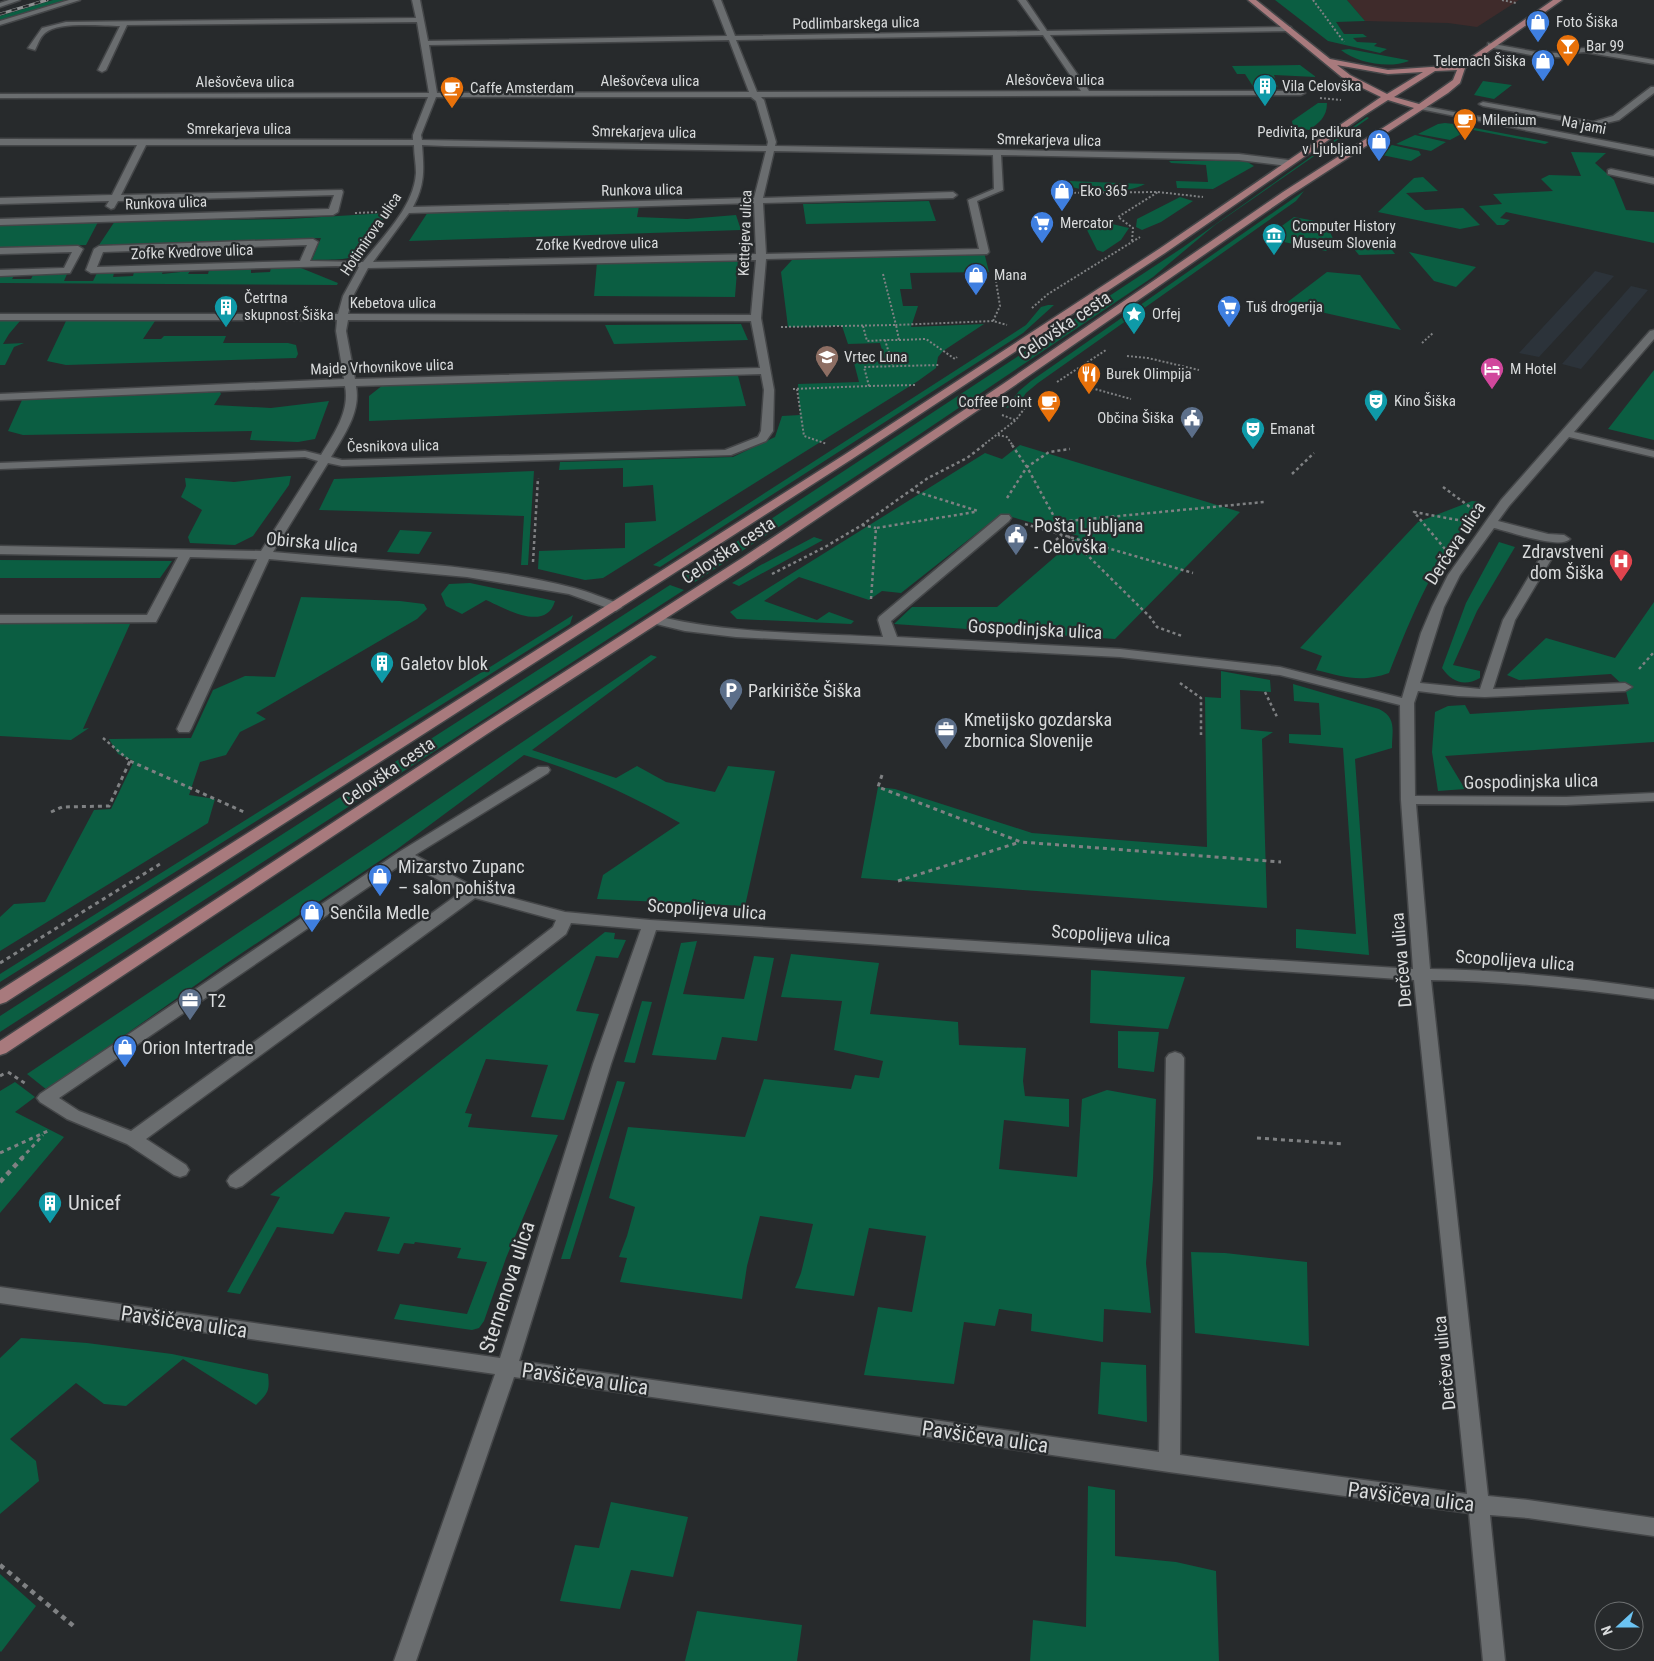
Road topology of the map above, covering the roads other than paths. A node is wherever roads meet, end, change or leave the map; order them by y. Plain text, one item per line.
1 (16, 0) edge
2 (76, 0) edge
3 (416, 0) edge
4 (717, 0) edge
5 (1022, 0) edge
6 (1252, 0) edge
7 (1558, 0) edge
8 (0, 4) edge
9 (420, 20) junction
10 (0, 23) edge
11 (126, 23) junction
12 (1288, 30) junction
13 (1046, 33) junction
14 (731, 38) junction
15 (424, 42) junction
16 (1491, 45) junction
17 (32, 48) dead end
18 (1326, 61) junction
19 (1654, 62) edge
20 (1462, 67) junction
21 (102, 70) dead end
22 (1432, 70) junction
23 (1654, 89) edge
24 (1087, 94) junction
25 (1301, 94) dead end
26 (433, 95) junction
27 (754, 95) junction
28 (0, 96) edge
29 (1387, 97) junction
30 (1483, 104) dead end
31 (1420, 107) junction
32 (0, 142) edge
33 (143, 142) junction
34 (417, 143) junction
35 (769, 148) junction
36 (997, 152) junction
37 (1654, 153) edge
38 (1288, 163) junction
39 (1611, 172) dead end
40 (1654, 181) edge
41 (952, 195) dead end
42 (115, 198) junction
43 (0, 201) edge
44 (758, 201) junction
45 (407, 210) junction
46 (105, 218) junction
47 (0, 222) edge
48 (0, 251) edge
49 (761, 256) junction
50 (304, 264) junction
51 (366, 265) junction
52 (0, 273) edge
53 (0, 317) edge
54 (342, 318) junction
55 (757, 323) junction
56 (1654, 333) edge
57 (766, 371) junction
58 (350, 383) junction
59 (0, 397) edge
60 (1565, 433) junction
61 (727, 453) joint
62 (1654, 454) edge
63 (326, 458) junction
64 (0, 466) edge
65 (1005, 518) road end
66 (1485, 519) junction
67 (1564, 539) dead end
68 (0, 550) edge
69 (186, 553) junction
70 (1549, 553) dead end
71 (265, 555) junction
72 (616, 607) junction
73 (0, 619) edge
74 (657, 620) junction
75 (892, 640) junction
76 (1413, 686) junction
77 (1625, 687) dead end
78 (1485, 693) junction
79 (1408, 703) junction
80 (184, 730) dead end
81 (543, 770) dead end
82 (1654, 797) edge
83 (1408, 800) junction
84 (404, 855) junction
85 (472, 892) junction
86 (565, 917) junction
87 (650, 925) junction
88 (1422, 974) junction
89 (1654, 994) edge
90 (0, 998) edge
91 (0, 1049) edge
92 (1176, 1058) dead end
93 (133, 1139) junction
94 (180, 1170) dead end
95 (236, 1181) dead end
96 (0, 1295) edge
97 (507, 1367) junction
98 (1169, 1463) junction
99 (1479, 1506) junction
100 (1654, 1527) edge
101 (405, 1661) edge
102 (1494, 1661) edge

1 - 8 street
2 - 10 street
3 - 9 street
4 - 14 street, Kettejeva ulica
5 - 13 street
6 - 12 main road
7 - 16 main road, Celovška cesta
9 - 11 street
9 - 15 street
11 - 17 street
11 - 21 street
12 - 13 street, Podlimbarskega ulica
12 - 18 main road
13 - 14 street, Podlimbarskega ulica
13 - 24 street
14 - 15 street, Podlimbarskega ulica
14 - 27 street, Kettejeva ulica
15 - 26 street
16 - 19 street
16 - 20 main road, Celovška cesta
18 - 22 main road
18 - 29 main road
20 - 22 main road, Celovška cesta
20 - 31 main road, Celovška cesta
22 - 29 main road, Celovška cesta
23 - 30 street, Na jami
24 - 25 street, Alešovčeva ulica
24 - 27 street, Alešovčeva ulica
26 - 27 street, Alešovčeva ulica
26 - 28 street, Alešovčeva ulica
26 - 34 street, Hotimirova ulica
27 - 35 street, Kettejeva ulica
29 - 31 main road
29 - 38 main road, Celovška cesta
31 - 37 street, Na jami
31 - 74 main road, Celovška cesta
32 - 33 street, Smrekarjeva ulica
33 - 34 street, Smrekarjeva ulica
33 - 42 street
34 - 35 street, Smrekarjeva ulica
34 - 45 street, Hotimirova ulica
35 - 36 street, Smrekarjeva ulica
35 - 44 street, Kettejeva ulica
36 - 38 street, Smrekarjeva ulica
36 - 49 street, Zofke Kvedrove ulica
38 - 72 main road, Celovška cesta
39 - 40 street
41 - 44 street, Runkova ulica
42 - 43 street
42 - 46 street
42 - 46 street, Runkova ulica
44 - 45 street, Runkova ulica
44 - 49 street, Kettejeva ulica
45 - 51 street, Hotimirova ulica
46 - 47 street, Runkova ulica
48 - 52 street
49 - 51 street, Zofke Kvedrove ulica
49 - 55 street, Kettejeva ulica
50 - 50 street, Zofke Kvedrove ulica
50 - 51 street, Zofke Kvedrove ulica
51 - 54 street, Hotimirova ulica
53 - 54 street, Kebetova ulica
54 - 55 street, Kebetova ulica
54 - 58 street, Hotimirova ulica
55 - 57 street, Kettejeva ulica
56 - 60 street, Derčeva ulica
57 - 58 street, Majde Vrhovnikove ulica
57 - 61 street, Kettejeva ulica
58 - 59 street, Majde Vrhovnikove ulica
58 - 63 street, Hotimirova ulica
60 - 62 street
60 - 66 street, Derčeva ulica
61 - 63 street, Česnikova ulica
63 - 64 street, Česnikova ulica
63 - 71 street, Hotimirova ulica
65 - 75 street
66 - 67 street
66 - 76 street, Derčeva ulica
68 - 69 street, Obirska ulica
69 - 71 street, Obirska ulica
69 - 73 street
70 - 78 street
71 - 72 street, Obirska ulica
71 - 80 street, Hotimirova ulica
72 - 90 main road, Celovška cesta
74 - 75 street, Gospodinjska ulica
74 - 91 main road, Celovška cesta
75 - 79 street, Gospodinjska ulica
76 - 78 street
76 - 79 street, Derčeva ulica
77 - 78 street
79 - 83 street, Derčeva ulica
81 - 84 street
82 - 83 street, Gospodinjska ulica
83 - 88 street, Derčeva ulica
84 - 85 street, Scopolijeva ulica
84 - 93 street
85 - 86 street, Scopolijeva ulica
85 - 93 street
86 - 87 street, Scopolijeva ulica
86 - 95 street
87 - 88 street, Scopolijeva ulica
87 - 97 street, Sternenova ulica
88 - 89 street, Scopolijeva ulica
88 - 99 street, Derčeva ulica
92 - 98 street
93 - 94 street
96 - 97 street, Pavšičeva ulica
97 - 98 street, Pavšičeva ulica
97 - 101 street, Sternenova ulica
98 - 99 street, Pavšičeva ulica
99 - 100 street, Pavšičeva ulica
99 - 102 street, Derčeva ulica

